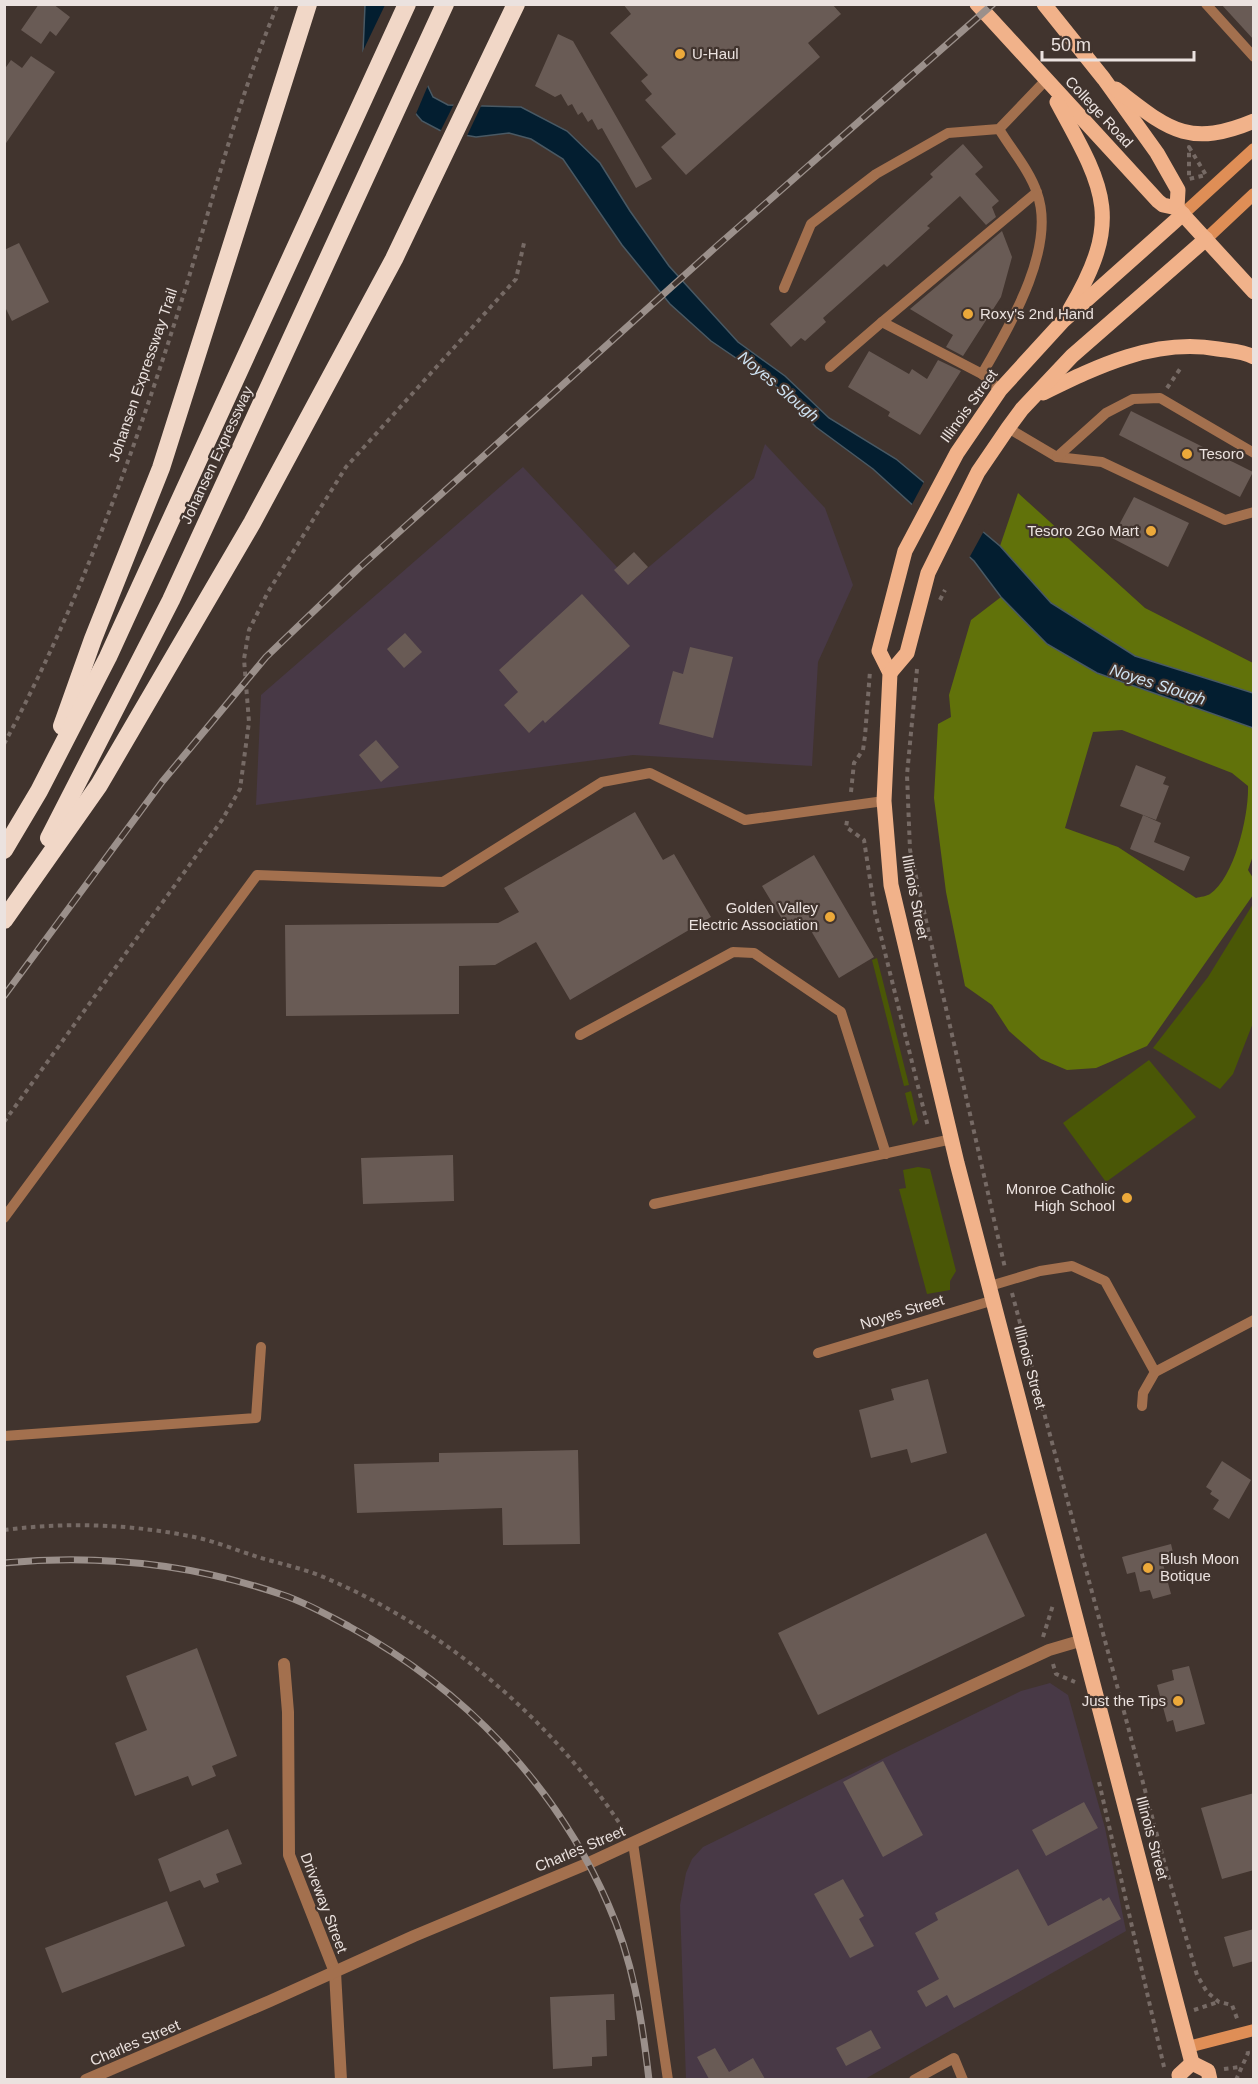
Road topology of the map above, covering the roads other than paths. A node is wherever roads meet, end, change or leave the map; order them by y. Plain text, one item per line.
1 (308, 4) edge
2 (407, 4) edge
3 (516, 4) edge
4 (977, 4) edge
5 (1044, 4) edge
6 (1206, 4) edge
7 (443, 8) edge
8 (1254, 57) edge
9 (1104, 80) junction
10 (1045, 81) junction
11 (1254, 121) edge
12 (999, 129) junction
13 (1254, 149) edge
14 (1037, 192) junction
15 (1254, 194) edge
16 (1180, 211) junction
17 (1206, 239) junction
18 (784, 288) dead end
19 (1254, 292) edge
20 (1063, 321) junction
21 (882, 322) junction
22 (1254, 357) edge
23 (830, 368) dead end
24 (982, 374) junction
25 (1000, 390) junction
26 (1032, 398) junction
27 (1008, 428) junction
28 (1254, 453) edge
29 (1057, 457) junction
30 (1254, 512) edge
31 (890, 674) junction
32 (39, 791) junction
33 (884, 801) junction
34 (4, 850) edge
35 (4, 911) edge
36 (4, 920) edge
37 (580, 1035) dead end
38 (952, 1139) junction
39 (886, 1154) junction
40 (654, 1204) dead end
41 (4, 1218) edge
42 (992, 1293) junction
43 (1254, 1320) edge
44 (261, 1347) dead end
45 (818, 1353) dead end
46 (1155, 1372) junction
47 (1142, 1406) dead end
48 (4, 1436) edge
49 (1083, 1640) junction
50 (284, 1664) dead end
51 (633, 1843) junction
52 (335, 1972) junction
53 (1248, 2031) edge
54 (1188, 2047) junction
55 (1192, 2063) junction
56 (86, 2079) edge
57 (341, 2079) edge
58 (668, 2079) edge
59 (914, 2079) edge
60 (963, 2079) edge
61 (1180, 2079) edge
62 (1210, 2079) edge

1 - 32 highway
2 - 32 highway, Johansen Expressway
3 - 36 highway
4 - 10 main road, College Road
5 - 9 main road, College Road
6 - 8 lane
7 - 35 highway, Johansen Expressway
9 - 11 main road
9 - 16 main road, College Road
10 - 12 lane
10 - 16 main road, College Road
10 - 20 main road
12 - 14 lane
12 - 18 lane
13 - 16 street
14 - 21 lane
14 - 24 lane
15 - 17 street
16 - 17 main road, College Road
16 - 20 main road, Illinois Street
17 - 19 main road, College Road
17 - 26 main road
20 - 25 main road, Illinois Street
21 - 23 lane
21 - 24 lane
22 - 26 main road
24 - 25 lane
25 - 31 main road, Illinois Street
26 - 27 main road
27 - 29 lane
27 - 31 main road
28 - 29 lane
29 - 30 lane
31 - 33 main road, Illinois Street
32 - 34 highway, Johansen Expressway
33 - 38 main road, Illinois Street
33 - 41 lane
37 - 39 lane
38 - 39 lane
38 - 42 main road, Illinois Street
39 - 40 lane
42 - 45 lane, Noyes Street
42 - 46 lane, Noyes Street
42 - 49 main road, Illinois Street
43 - 46 lane
44 - 48 lane
46 - 47 lane
49 - 51 street, Charles Street
49 - 54 main road, Illinois Street
50 - 52 street, Driveway Street
51 - 52 street, Charles Street
51 - 58 lane
52 - 56 street, Charles Street
52 - 57 street, Driveway Street
53 - 54 street
54 - 55 main road, Illinois Street
55 - 61 main road
55 - 62 main road
59 - 60 lane

